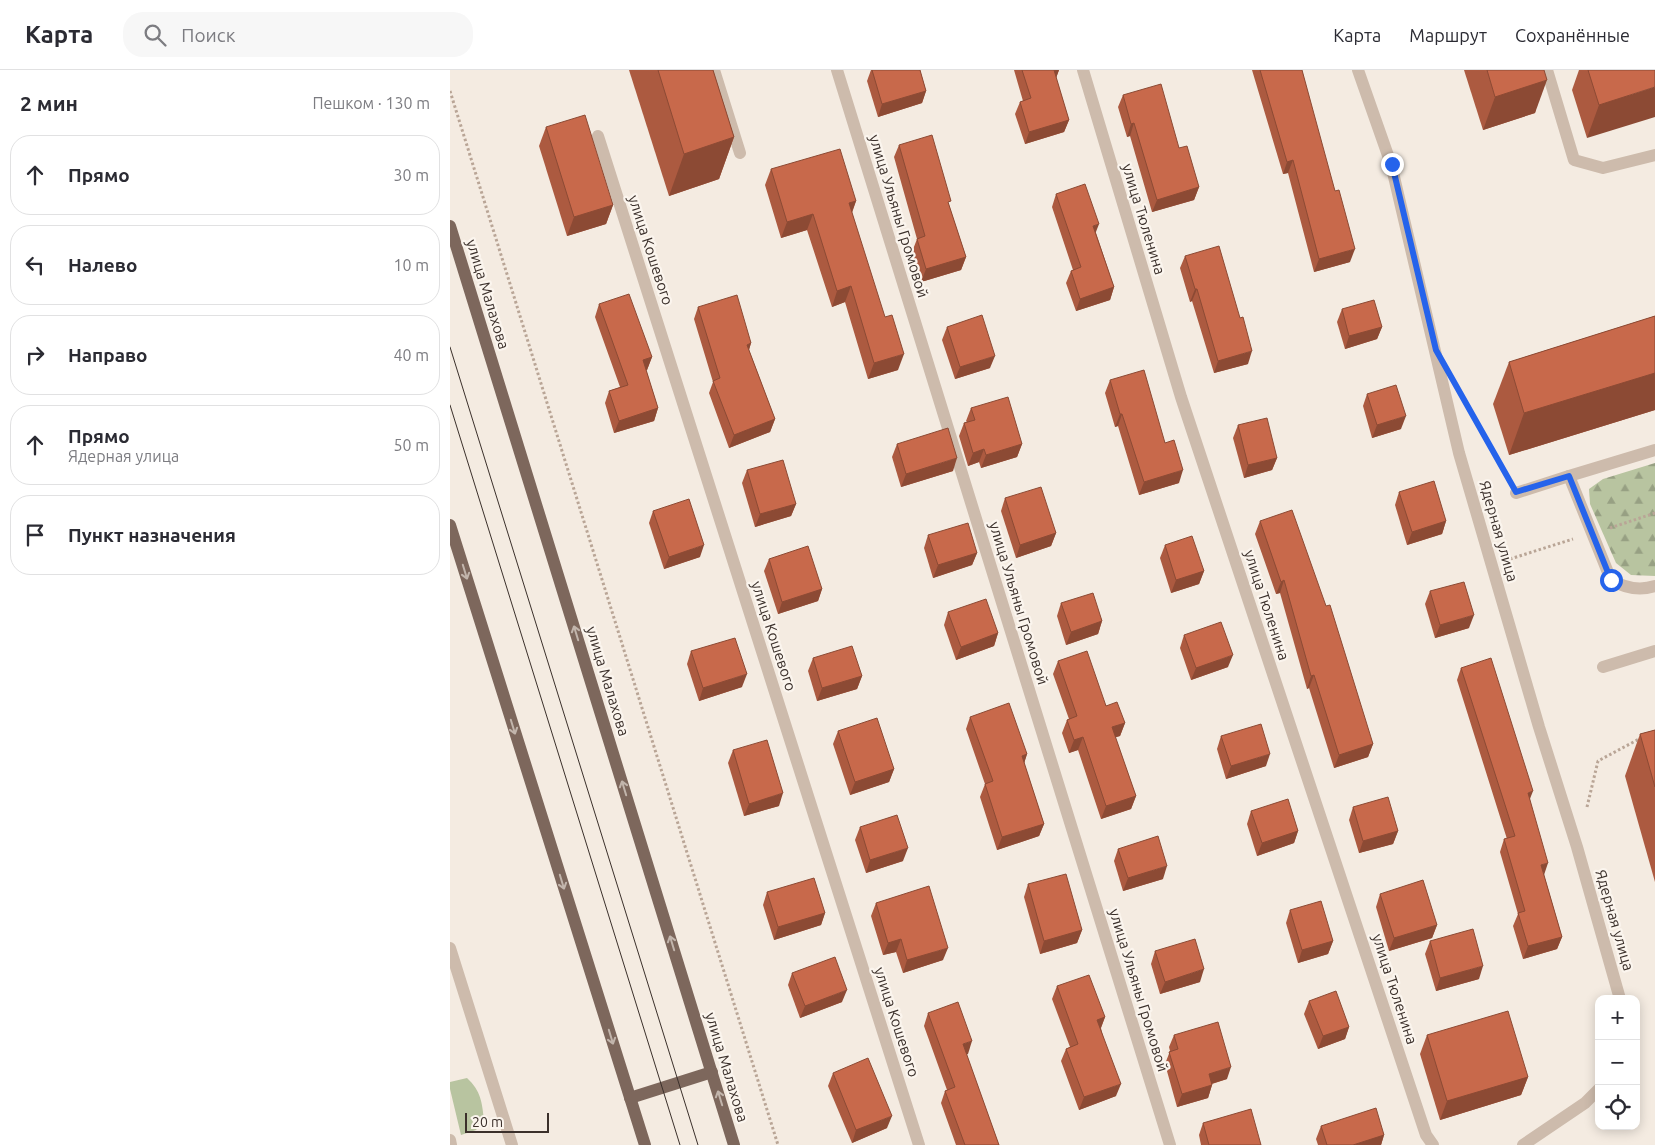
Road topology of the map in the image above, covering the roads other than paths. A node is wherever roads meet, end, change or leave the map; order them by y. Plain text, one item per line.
1 (714, 70) edge
2 (837, 70) edge
3 (1082, 70) edge
4 (1358, 70) edge
5 (1547, 70) edge
6 (598, 136) dead end
7 (740, 154) dead end
8 (1655, 155) edge
9 (450, 226) edge
10 (1655, 450) edge
11 (1569, 476) junction
12 (1516, 492) road end
13 (450, 525) edge
14 (1655, 586) edge
15 (1655, 651) edge
16 (1603, 667) dead end
17 (450, 948) edge
18 (1619, 995) edge
19 (712, 1072) junction
20 (1595, 1093) edge
21 (630, 1098) junction
22 (450, 1140) edge
23 (507, 1144) edge
24 (452, 1145) edge
25 (644, 1145) edge
26 (734, 1145) edge
27 (919, 1145) edge
28 (1170, 1145) edge
29 (1433, 1145) edge
30 (1523, 1145) edge

1 - 7 street
2 - 28 street, улица Ульяны Громовой
3 - 29 street, улица Тюленина
4 - 18 street, Ядерная улица
5 - 8 street
6 - 27 street, улица Кошевого
19 -> 9 main road, улица Малахова
10 - 11 street
11 - 12 street
11 - 14 street
13 -> 21 main road
15 - 16 street
17 - 23 street
19 - 21 main road
26 -> 19 main road, улица Малахова
20 - 30 street
21 - 25 main road
22 - 24 street

